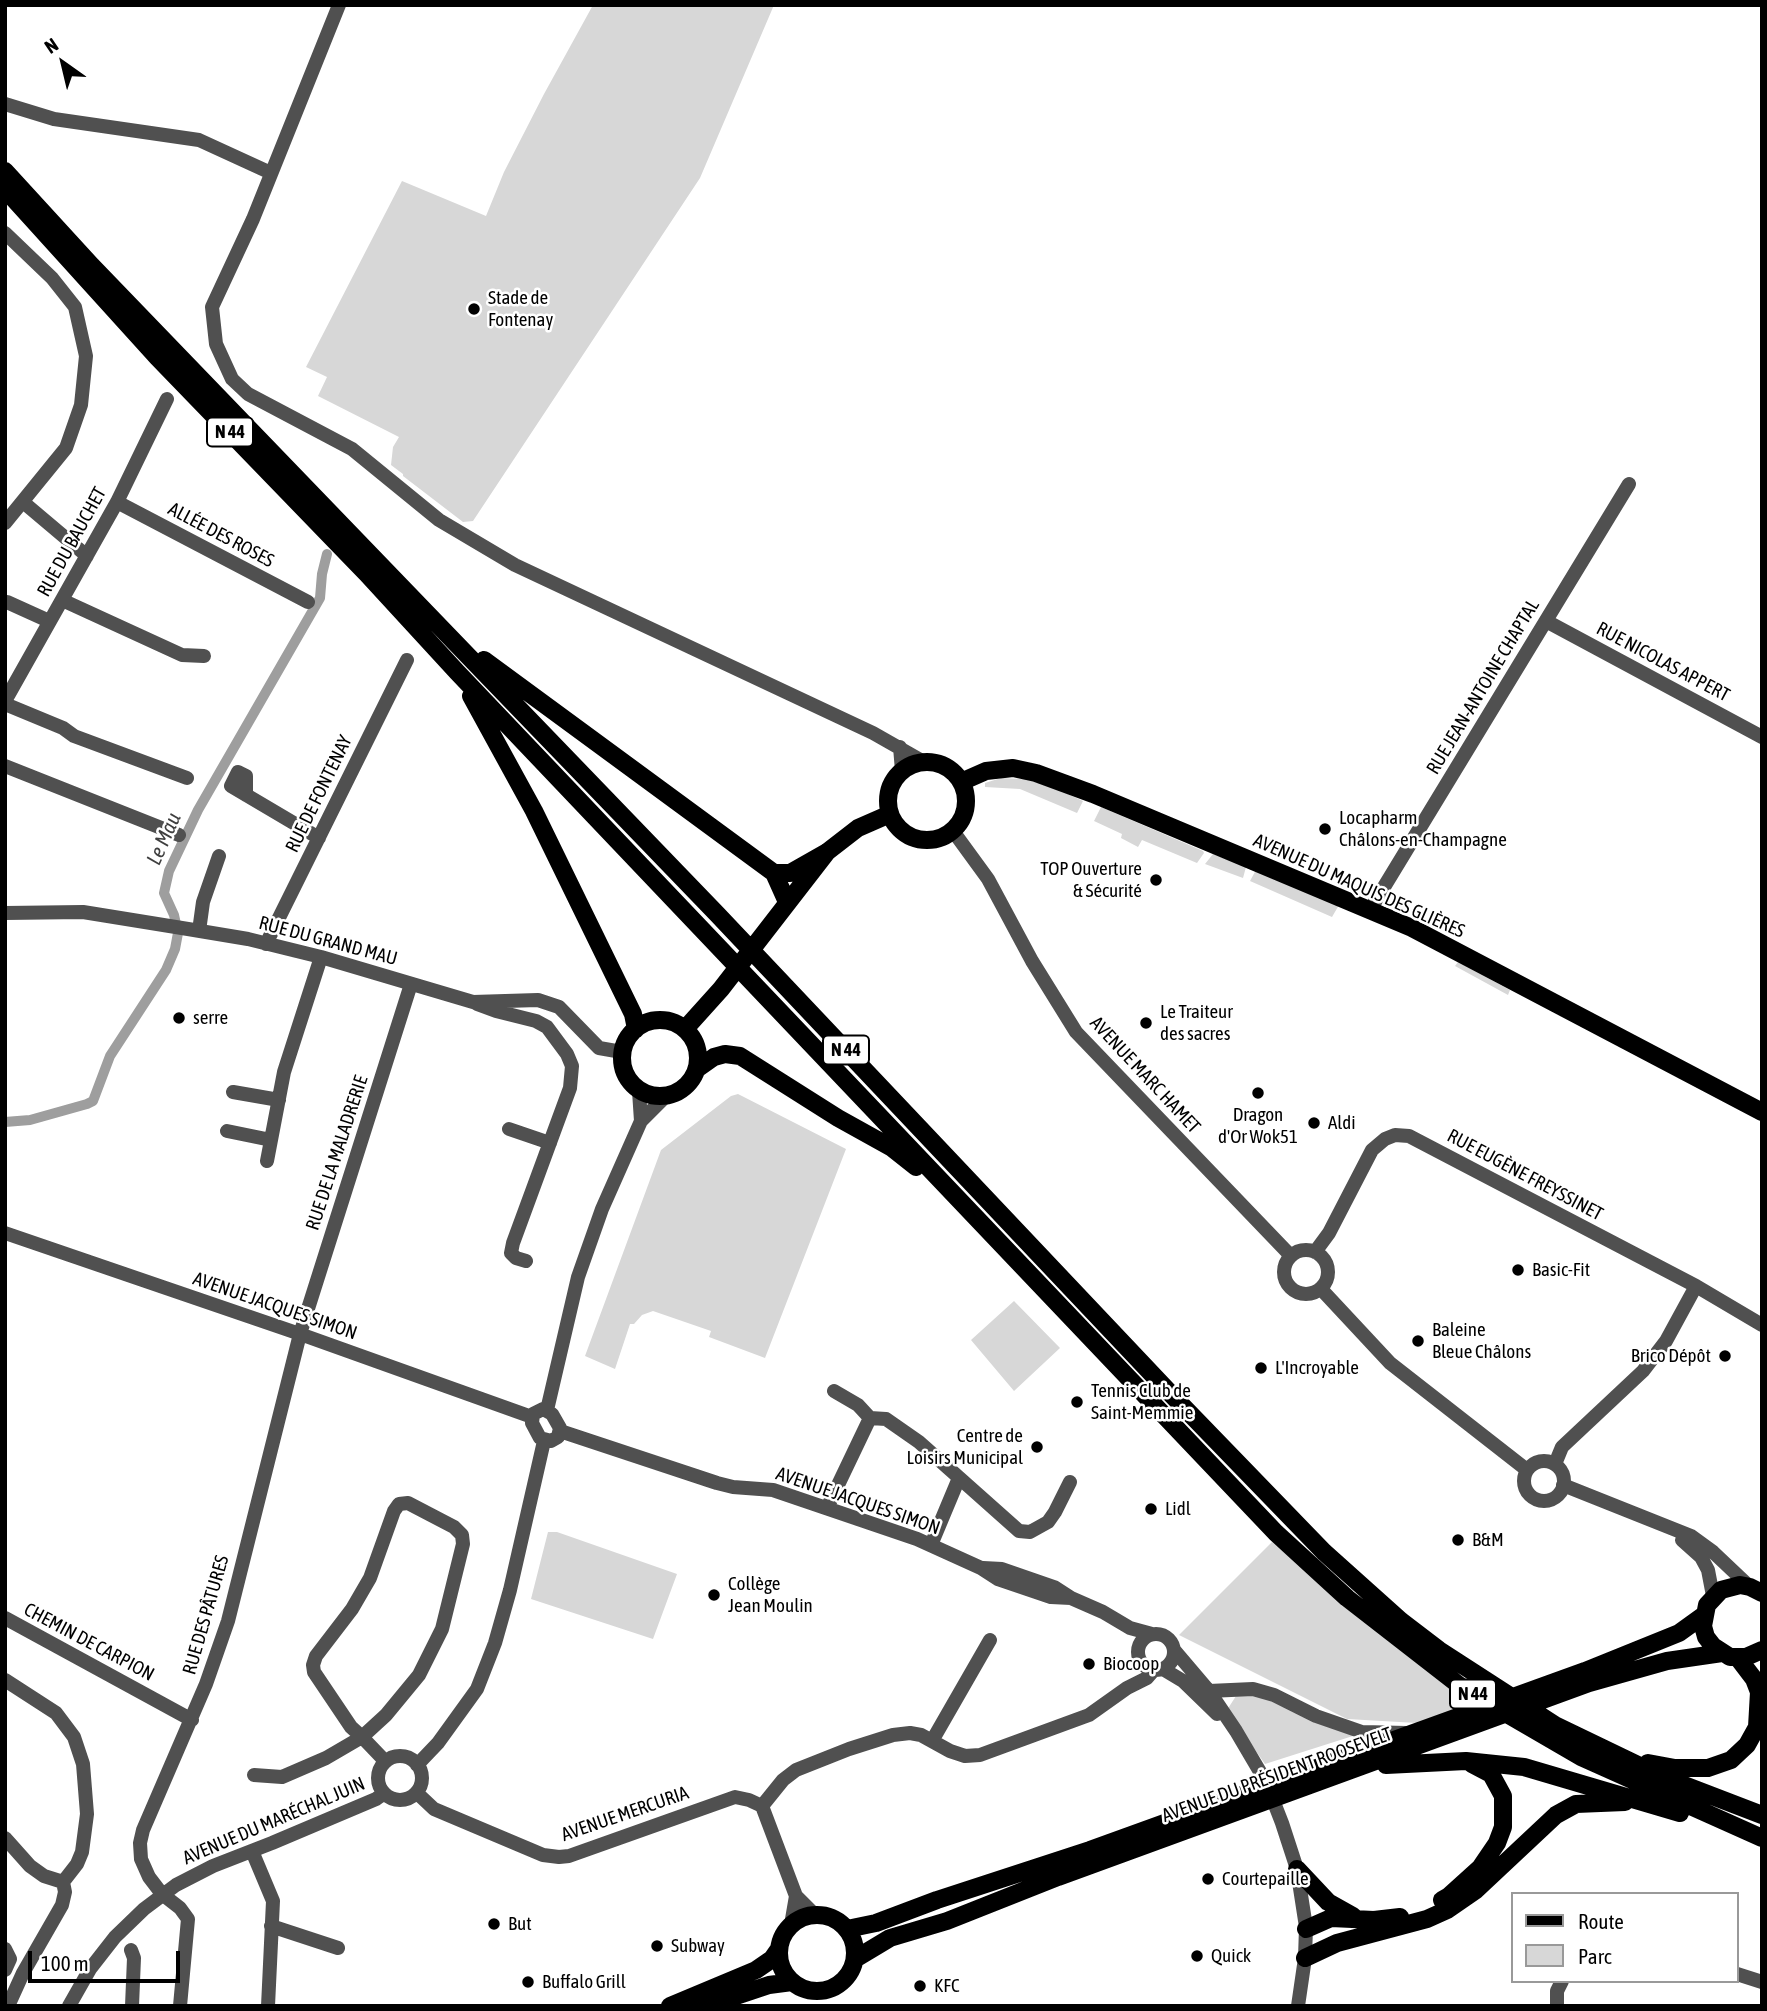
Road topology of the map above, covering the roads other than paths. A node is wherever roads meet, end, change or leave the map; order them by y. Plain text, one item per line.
1 (338, 5) edge
2 (5, 104) edge
3 (5, 171) edge
4 (271, 173) junction
5 (5, 189) edge
6 (5, 233) edge
7 (167, 399) dead end
8 (1629, 484) dead end
9 (23, 502) junction
10 (117, 502) junction
11 (5, 523) edge
12 (87, 556) junction
13 (62, 600) junction
14 (414, 601) junction
15 (7, 602) edge
16 (308, 602) dead end
17 (50, 621) junction
18 (1546, 621) junction
19 (204, 656) dead end
20 (407, 660) dead end
21 (457, 672) junction
22 (5, 703) edge
23 (1762, 737) edge
24 (900, 747) junction
25 (924, 762) junction
26 (5, 766) edge
27 (902, 771) junction
28 (187, 778) dead end
29 (961, 782) junction
30 (246, 795) dead end
31 (890, 814) junction
32 (953, 831) junction
33 (178, 835) dead end
34 (319, 838) junction
35 (827, 852) junction
36 (219, 856) dead end
37 (774, 873) junction
38 (787, 902) junction
39 (1370, 910) junction
40 (5, 913) edge
41 (193, 930) junction
42 (266, 944) junction
43 (321, 957) junction
44 (411, 984) junction
45 (473, 1002) junction
46 (636, 1029) junction
47 (685, 1030) junction
48 (622, 1052) junction
49 (697, 1069) junction
50 (639, 1091) junction
51 (233, 1092) dead end
52 (666, 1096) junction
53 (279, 1100) junction
54 (1762, 1112) edge
55 (641, 1121) junction
56 (509, 1129) dead end
57 (227, 1131) dead end
58 (271, 1140) junction
59 (550, 1143) junction
60 (267, 1161) dead end
61 (953, 1193) junction
62 (5, 1233) edge
63 (1315, 1252) junction
64 (1291, 1256) junction
65 (526, 1261) dead end
66 (1696, 1286) junction
67 (1321, 1289) junction
68 (1762, 1325) edge
69 (300, 1334) junction
70 (834, 1391) dead end
71 (547, 1410) junction
72 (532, 1417) junction
73 (870, 1418) junction
74 (560, 1431) junction
75 (544, 1441) junction
76 (1555, 1464) junction
77 (1527, 1470) junction
78 (959, 1479) junction
79 (1070, 1482) dead end
80 (1562, 1488) junction
81 (827, 1508) junction
82 (931, 1545) junction
83 (1758, 1591) edge
84 (1713, 1596) junction
85 (1704, 1615) junction
86 (5, 1618) edge
87 (1130, 1628) junction
88 (1152, 1634) junction
89 (990, 1640) dead end
90 (1762, 1650) edge
91 (1175, 1651) junction
92 (1138, 1654) junction
93 (1730, 1656) junction
94 (1159, 1669) junction
95 (1587, 1677) junction
96 (5, 1680) edge
97 (1127, 1688) junction
98 (1209, 1691) junction
99 (192, 1720) junction
100 (1452, 1727) junction
101 (1236, 1731) junction
102 (1415, 1733) junction
103 (362, 1737) junction
104 (932, 1741) junction
105 (1622, 1759) junction
106 (386, 1761) junction
107 (1466, 1761) junction
108 (417, 1765) junction
109 (1358, 1768) junction
110 (254, 1775) dead end
111 (1294, 1784) junction
112 (417, 1793) junction
113 (383, 1794) junction
114 (1644, 1802) junction
115 (1240, 1803) junction
116 (762, 1806) junction
117 (1762, 1815) edge
118 (1742, 1831) junction
119 (5, 1838) edge
120 (1762, 1838) edge
121 (252, 1851) junction
122 (1297, 1869) junction
123 (64, 1882) junction
124 (162, 1894) junction
125 (796, 1896) junction
126 (815, 1914) junction
127 (1363, 1918) junction
128 (791, 1925) junction
129 (271, 1926) junction
130 (847, 1929) junction
131 (1306, 1932) junction
132 (1337, 1942) junction
133 (338, 1948) dead end
134 (5, 1949) edge
135 (779, 1949) junction
136 (131, 1950) dead end
137 (1305, 1958) junction
138 (855, 1959) junction
139 (7, 1968) edge
140 (23, 1973) junction
141 (1739, 1975) edge
142 (792, 1982) junction
143 (1762, 1982) edge
144 (1561, 1983) edge
145 (8, 2006) edge
146 (69, 2006) edge
147 (132, 2006) edge
148 (180, 2006) edge
149 (268, 2006) edge
150 (670, 2006) edge
151 (706, 2006) edge
152 (1298, 2006) edge
153 (1557, 2006) edge

1 - 4 street
2 - 4 street
3 - 14 main road, N 44
4 - 24 street
5 - 21 main road, N 44
6 - 9 street
7 - 10 street, RUE DU BAUCHET
8 - 18 street, RUE JEAN-ANTOINE CHAPTAL
9 - 11 street
9 - 12 street
10 - 12 street, RUE DU BAUCHET
10 - 16 street, ALLÉE DES ROSES
12 - 13 street, RUE DU BAUCHET
13 - 17 street, RUE DU BAUCHET
13 - 19 street
14 - 37 main road
14 - 105 main road, N 44
15 - 17 street
17 - 22 street, RUE DU BAUCHET
18 - 23 street, RUE NICOLAS APPERT
18 - 39 street, RUE JEAN-ANTOINE CHAPTAL
20 - 34 street, RUE DE FONTENAY
21 - 46 main road
21 - 61 main road, N 44
22 - 28 street
24 - 25 street
24 - 27 street
25 - 27 main road
25 - 29 main road
26 - 33 street
27 - 31 main road
29 - 32 main road
29 - 39 main road, AVENUE DU MAQUIS DES GLIÈRES
30 - 34 street
31 - 32 main road
31 - 35 main road
32 - 64 street, AVENUE MARC HAMET
34 - 42 street, RUE DE FONTENAY
35 - 37 main road
35 - 38 main road
36 - 41 street
37 - 38 main road
38 - 47 main road
39 - 54 main road, AVENUE DU MAQUIS DES GLIÈRES
40 - 41 street, RUE DU GRAND MAU
41 - 42 street, RUE DU GRAND MAU
42 - 43 street, RUE DU GRAND MAU
43 - 44 street, RUE DU GRAND MAU
43 - 53 street
44 - 45 street, RUE DU GRAND MAU
44 - 69 street, RUE DE LA MALADRERIE
45 - 48 street, RUE DU GRAND MAU
45 - 59 street
46 - 47 main road
46 - 48 main road
47 - 49 main road
48 - 50 main road
49 - 52 main road
49 - 61 main road
50 - 52 main road
50 - 55 street
51 - 53 street
52 - 55 street
53 - 58 street
55 - 71 street
56 - 59 street
57 - 58 street
58 - 60 street
59 - 65 street
61 - 118 main road, N 44
62 - 69 street, AVENUE JACQUES SIMON
63 - 64 street
63 - 66 street, RUE EUGÈNE FREYSSINET
63 - 67 street
64 - 67 street
66 - 68 street, RUE EUGÈNE FREYSSINET
66 - 76 street
67 - 77 street
69 - 72 street, AVENUE JACQUES SIMON
69 - 99 street, RUE DES PÂTURES
70 - 73 street
71 - 72 street
71 - 74 street
72 - 75 street
73 - 78 street
73 - 81 street
74 - 75 street
74 - 81 street, AVENUE JACQUES SIMON
75 - 108 street
76 - 77 street
76 - 80 street
77 - 80 street
78 - 79 street
78 - 82 street
80 - 83 street
80 - 84 street
81 - 82 street, AVENUE JACQUES SIMON
82 - 87 street, AVENUE JACQUES SIMON
83 - 84 main road
84 - 85 main road
85 - 93 main road
85 - 95 main road, AVENUE DU PRÉSIDENT ROOSEVELT
86 - 99 street, CHEMIN DE CARPION
87 - 88 street, AVENUE JACQUES SIMON
87 - 92 street
88 - 91 street
88 - 92 street
89 - 104 street
90 - 93 main road, AVENUE DU PRÉSIDENT ROOSEVELT
91 - 94 street
91 - 98 street
92 - 94 street
92 - 97 street
93 - 95 main road, AVENUE DU PRÉSIDENT ROOSEVELT
93 - 105 main road
94 - 97 street
94 - 101 street
95 - 100 main road, AVENUE DU PRÉSIDENT ROOSEVELT
96 - 123 street
97 - 104 street
98 - 101 street
98 - 102 street
99 - 124 street, RUE DES PÂTURES
100 - 102 main road, AVENUE DU PRÉSIDENT ROOSEVELT
100 - 109 main road, AVENUE DU PRÉSIDENT ROOSEVELT
101 - 122 street
102 - 111 main road, AVENUE DU PRÉSIDENT ROOSEVELT
103 - 103 street
103 - 106 street
103 - 110 street
104 - 116 street
105 - 117 main road, N 44
106 - 108 street
106 - 113 street
107 - 109 main road
107 - 114 main road
107 - 127 main road
108 - 112 street
109 - 111 main road, AVENUE DU PRÉSIDENT ROOSEVELT
111 - 115 main road, AVENUE DU PRÉSIDENT ROOSEVELT
112 - 113 street
112 - 116 street, AVENUE MERCURIA
113 - 121 street, AVENUE DU MARÉCHAL JUIN
114 - 118 main road
114 - 132 main road
115 - 130 main road, AVENUE DU PRÉSIDENT ROOSEVELT
115 - 138 main road, AVENUE DU PRÉSIDENT ROOSEVELT
116 - 125 street
118 - 120 main road, N 44
119 - 123 street
121 - 124 street, AVENUE DU MARÉCHAL JUIN
121 - 129 street
122 - 127 main road
122 - 131 street
123 - 140 street
124 - 146 street, AVENUE DU MARÉCHAL JUIN
124 - 148 street, RUE DES PÂTURES
125 - 126 street
125 - 128 street
126 - 128 main road
126 - 130 main road
127 - 131 main road
128 - 135 main road
129 - 133 street
129 - 149 street
130 - 138 main road
131 - 132 main road
131 - 137 street
132 - 137 main road
134 - 139 street
135 - 142 main road
135 - 150 main road
136 - 147 street
137 - 152 street
138 - 142 main road
139 - 140 street
140 - 145 street
141 - 143 street
142 - 151 main road
144 - 153 street

